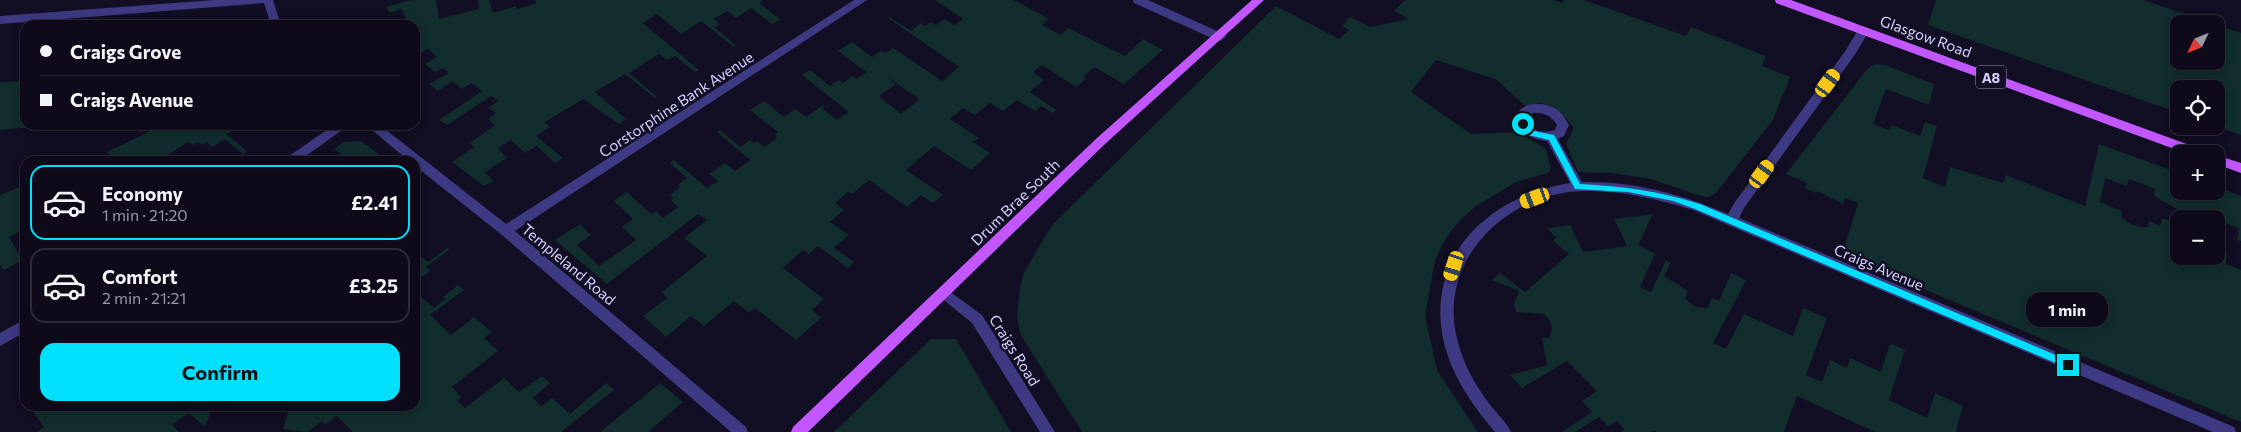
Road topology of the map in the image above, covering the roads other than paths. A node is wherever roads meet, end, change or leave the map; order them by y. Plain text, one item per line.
1 (262, 0) edge
2 (268, 0) edge
3 (862, 0) edge
4 (1138, 0) edge
5 (1259, 0) edge
6 (1780, 0) edge
7 (0, 20) edge
8 (274, 20) edge
9 (1863, 31) junction
10 (1220, 37) junction
11 (336, 130) edge
12 (378, 130) edge
13 (1551, 137) dead end
14 (2177, 145) edge
15 (297, 156) edge
16 (411, 156) edge
17 (2225, 162) edge
18 (420, 163) edge
19 (2241, 168) edge
20 (1578, 186) junction
21 (1730, 221) junction
22 (506, 232) junction
23 (945, 293) junction
24 (20, 328) edge
25 (0, 340) edge
26 (741, 432) edge
27 (798, 432) edge
28 (1048, 432) edge
29 (1504, 432) edge
30 (2229, 432) edge

1 - 7 street
2 - 8 street
3 - 22 street, Corstorphine Bank Avenue
4 - 10 street
5 - 10 main road, Drum Brae South
6 - 9 main road, Glasgow Road / A8
9 - 14 main road, Glasgow Road / A8
9 - 21 street
10 - 23 main road, Drum Brae South
11 - 15 street
12 - 16 street, Templeland Road
13 - 20 street
17 - 19 main road
18 - 22 street, Templeland Road
20 - 21 street, Craigs Avenue
20 - 29 street, Craigs Avenue
21 - 30 street, Craigs Avenue
22 - 26 street, Templeland Road
23 - 27 main road, Drum Brae South
23 - 28 street, Craigs Road
24 - 25 street

